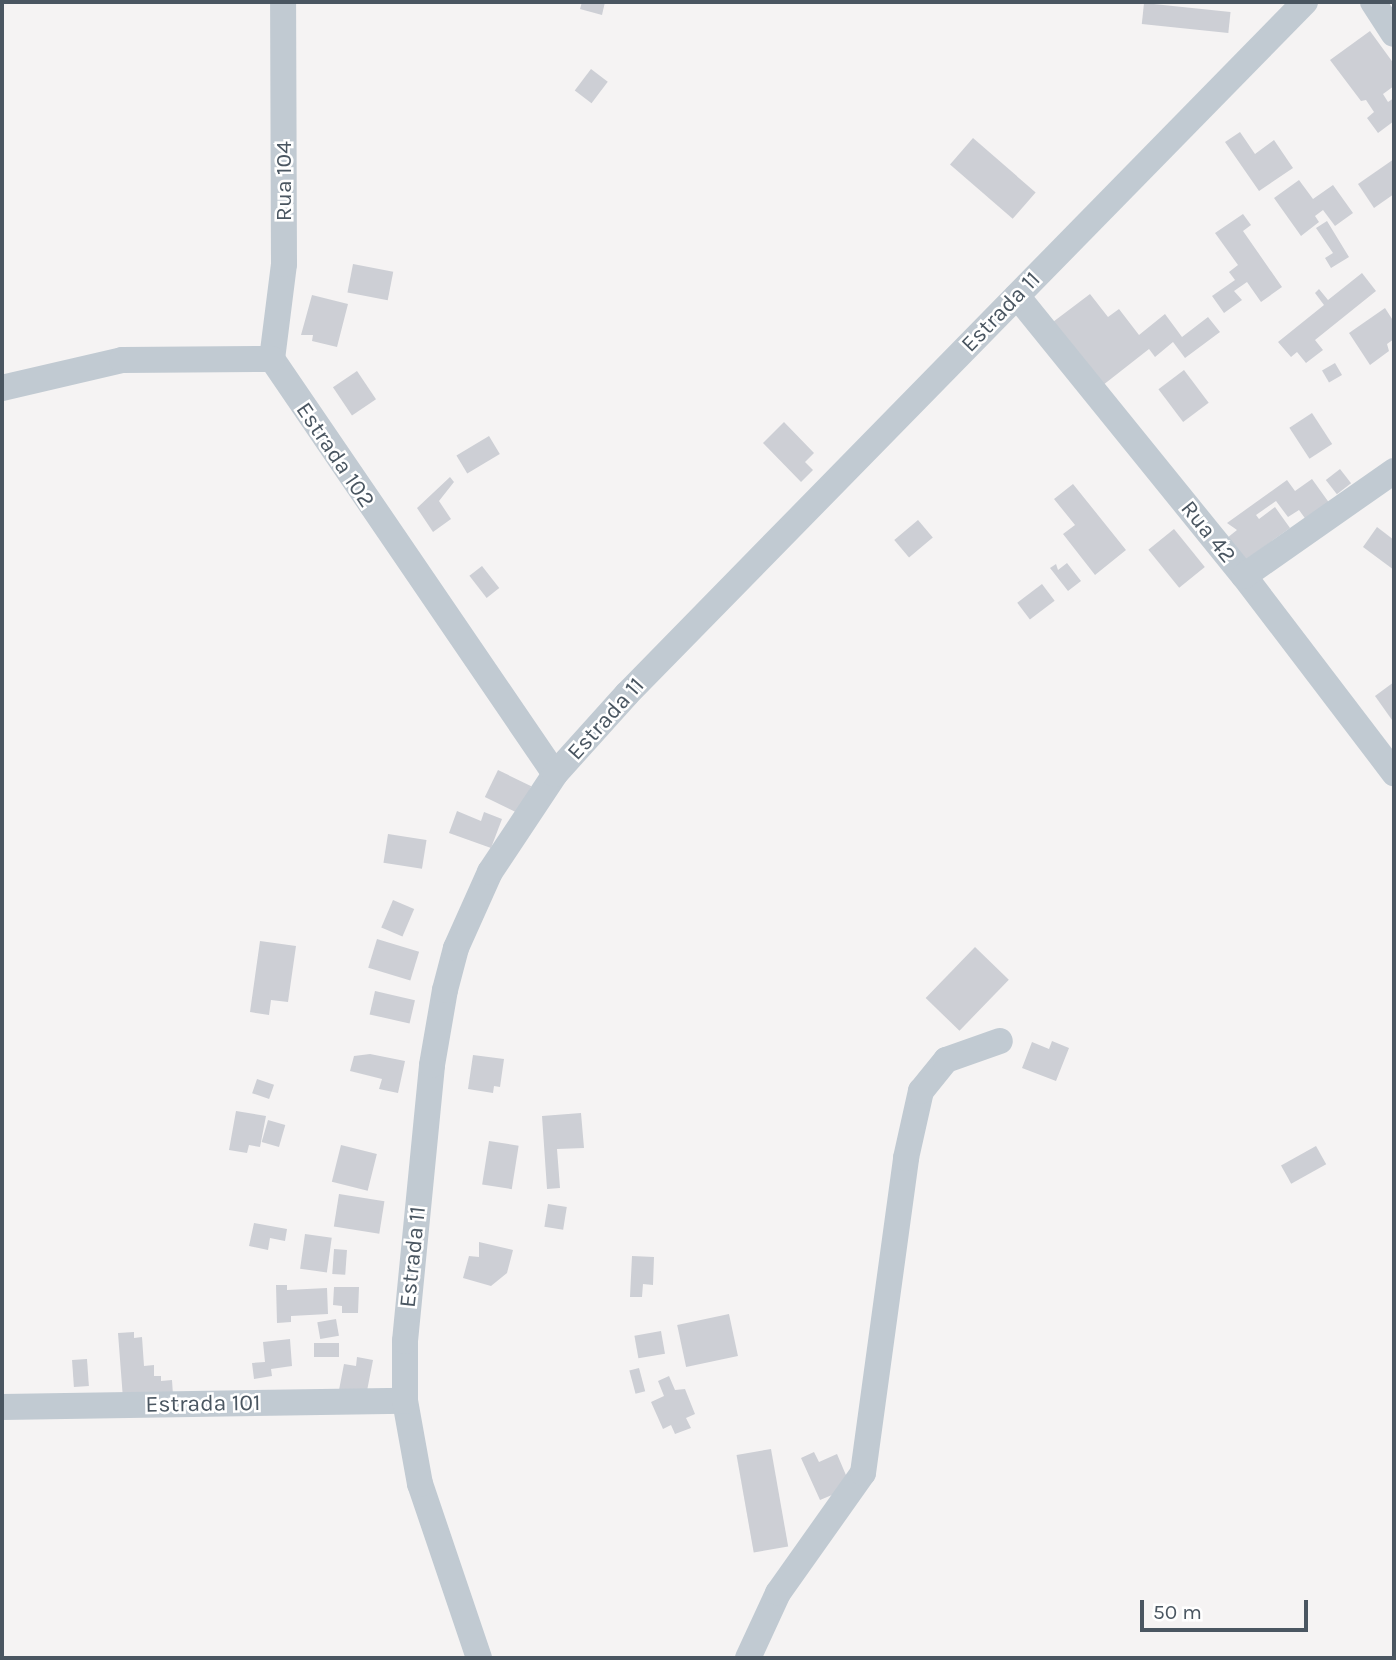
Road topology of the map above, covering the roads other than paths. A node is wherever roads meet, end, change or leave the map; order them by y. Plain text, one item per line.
1 (283, 2) edge
2 (1305, 2) edge
3 (1373, 2) edge
4 (1394, 34) edge
5 (1017, 296) junction
6 (272, 359) junction
7 (2, 388) edge
8 (1394, 471) edge
9 (1244, 576) junction
10 (1394, 773) edge
11 (555, 774) junction
12 (1000, 1041) dead end
13 (405, 1401) junction
14 (2, 1407) edge
15 (480, 1658) edge
16 (748, 1658) edge

1 - 6 street, Rua 104
2 - 5 street, Estrada 11
3 - 4 street
5 - 9 street, Rua 42
5 - 11 street, Estrada 11
6 - 7 street
6 - 11 street, Estrada 102
8 - 9 street
9 - 10 street, Rua 42
11 - 13 street, Estrada 11
12 - 16 street
13 - 14 street, Estrada 101
13 - 15 street, Estrada 11

